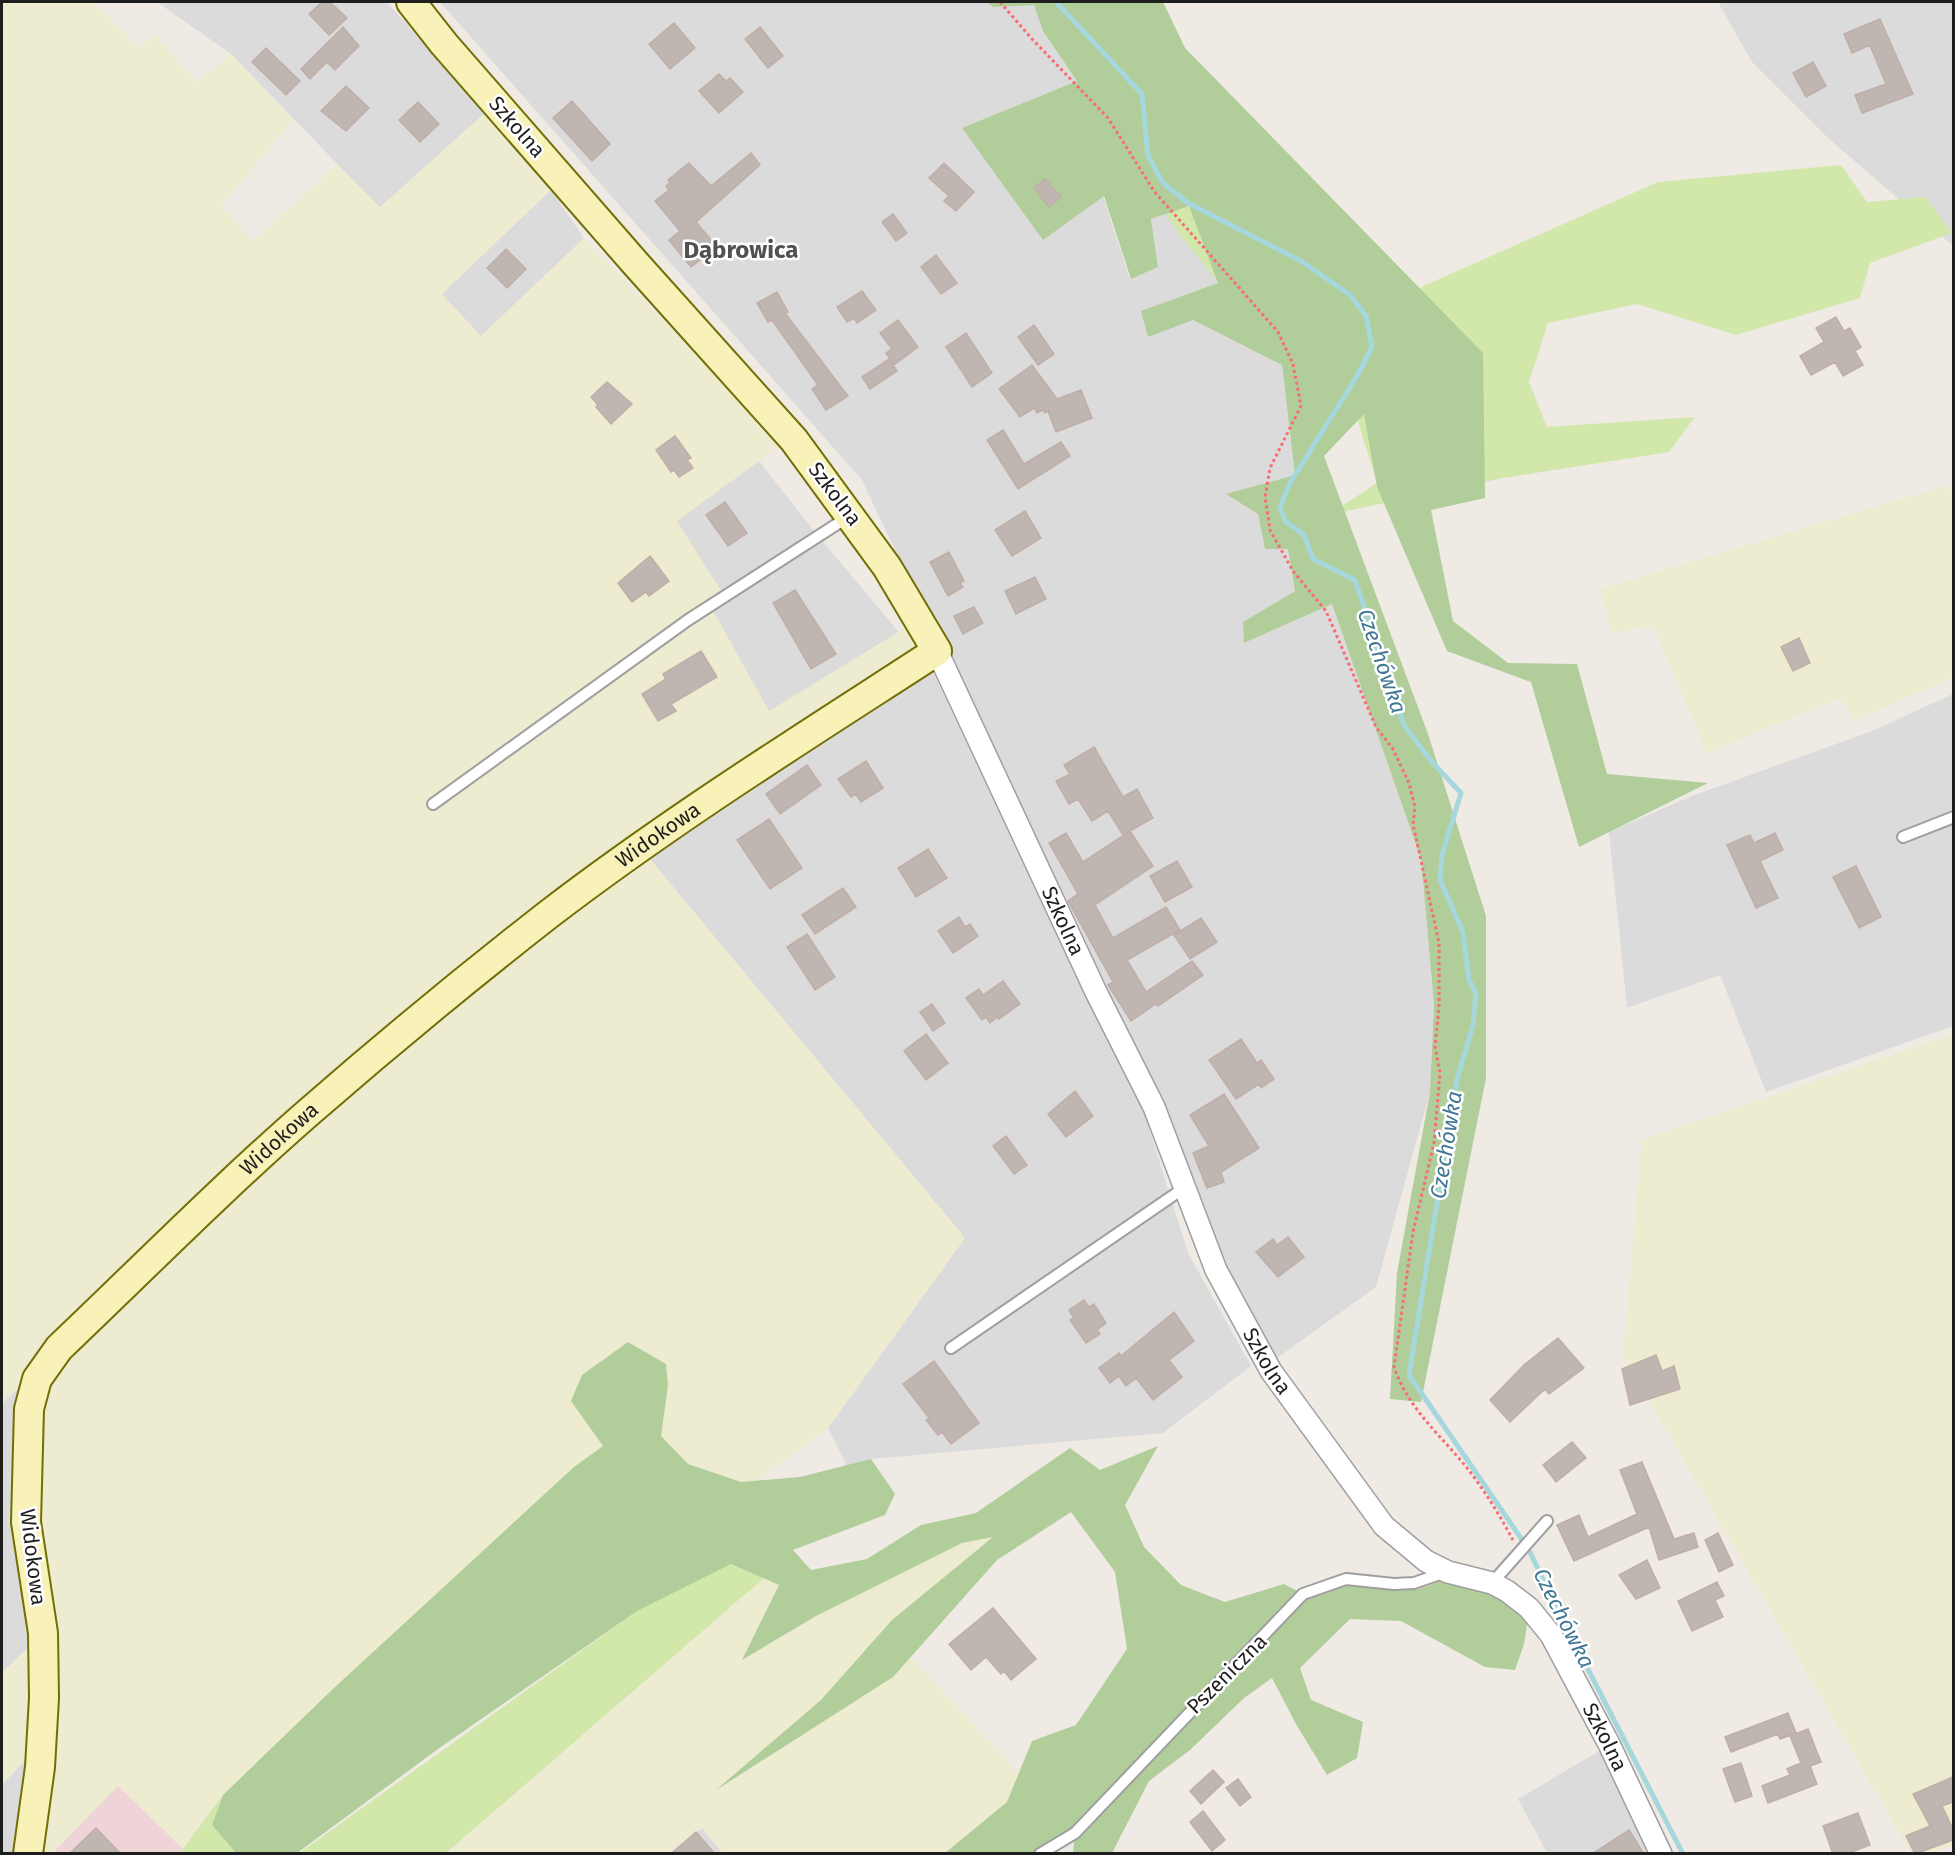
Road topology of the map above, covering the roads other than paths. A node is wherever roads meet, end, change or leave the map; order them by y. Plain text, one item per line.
1 (411, 2) edge
2 (851, 515) junction
3 (937, 651) junction
4 (433, 804) dead end
5 (1953, 817) edge
6 (1903, 837) dead end
7 (1184, 1188) junction
8 (951, 1348) dead end
9 (1547, 1521) dead end
10 (1448, 1572) junction
11 (1491, 1583) junction
12 (28, 1854) edge
13 (1040, 1854) edge
14 (1660, 1854) edge

1 - 2 street, Szkolna
2 - 3 street, Szkolna
2 - 4 lane
3 - 7 street, Szkolna
3 - 12 street, Widokowa
5 - 6 lane
7 - 8 lane
7 - 10 street, Szkolna
9 - 11 lane
10 - 11 street, Szkolna
10 - 13 lane, Pszeniczna
11 - 14 street, Szkolna

